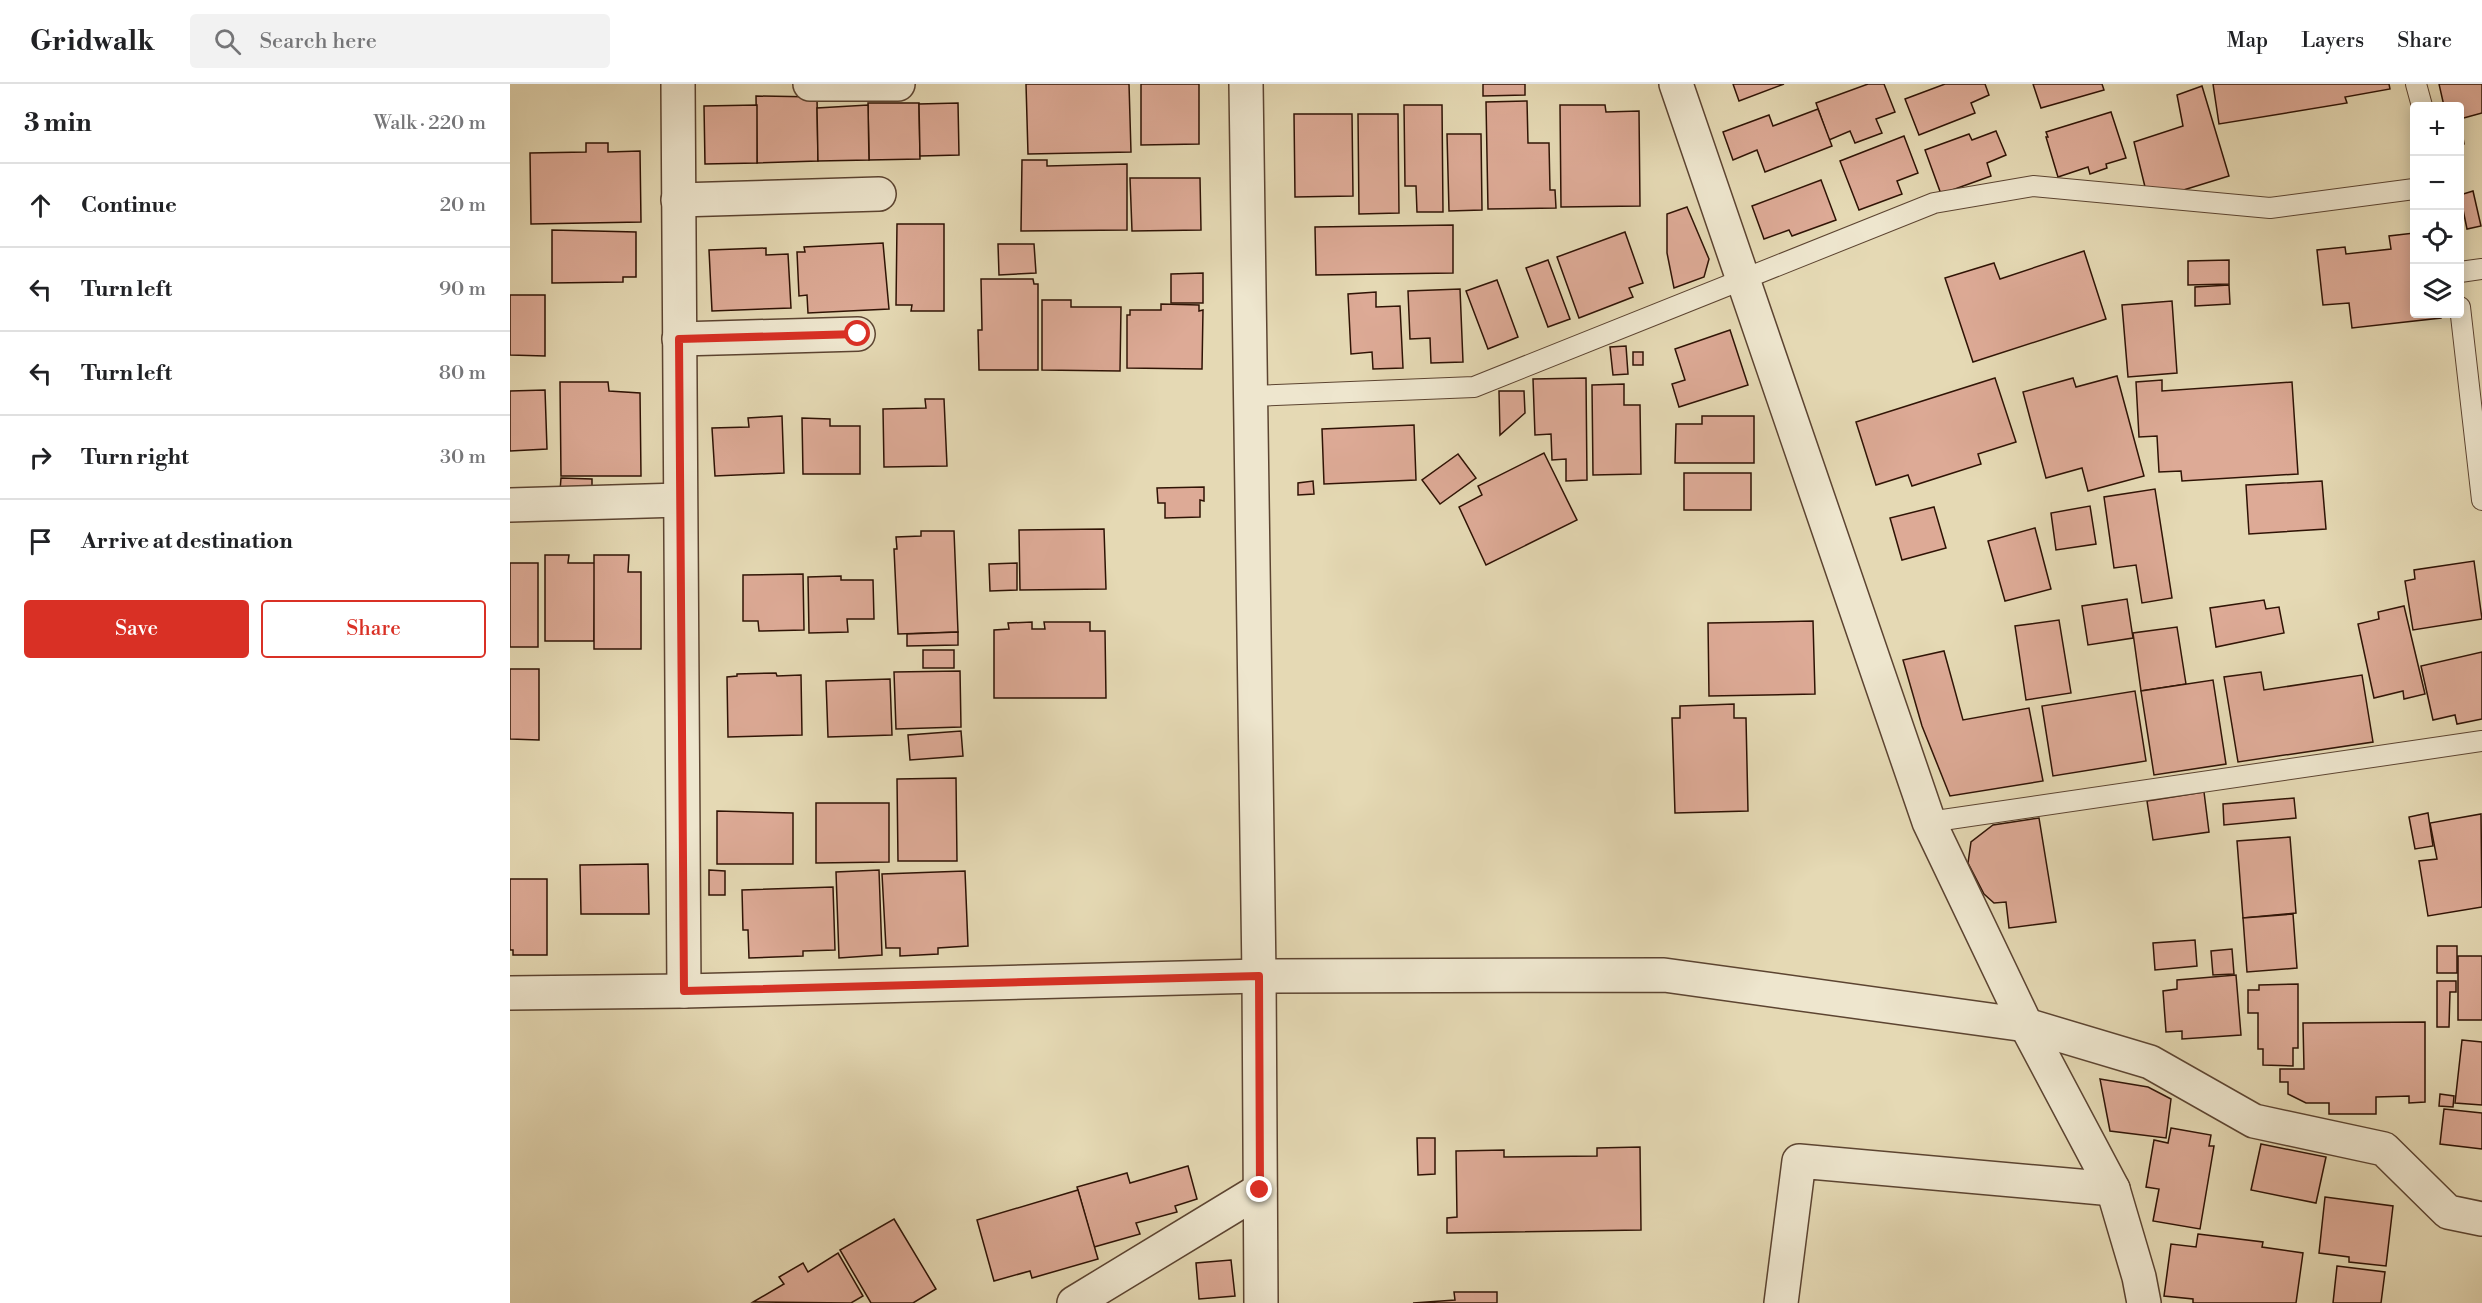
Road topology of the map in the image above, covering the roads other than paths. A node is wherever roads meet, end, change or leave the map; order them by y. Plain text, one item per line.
1 (678, 84) edge
2 (810, 84) edge
3 (898, 84) edge
4 (1246, 84) edge
5 (1676, 84) edge
6 (2416, 84) edge
7 (2421, 102) edge
8 (2410, 190) edge
9 (879, 194) dead end
10 (678, 200) junction
11 (2482, 268) edge
12 (2464, 271) edge
13 (1743, 281) junction
14 (2461, 318) edge
15 (858, 334) dead end
16 (679, 339) junction
17 (1251, 396) junction
18 (2482, 493) edge
19 (680, 500) junction
20 (510, 505) edge
21 (2482, 741) edge
22 (1929, 822) junction
23 (1259, 976) junction
24 (684, 991) junction
25 (510, 993) edge
26 (2026, 1025) junction
27 (2113, 1189) junction
28 (1260, 1190) junction
29 (2482, 1219) edge
30 (1074, 1303) edge
31 (1261, 1303) edge
32 (1781, 1303) edge
33 (2144, 1303) edge

1 - 10 street
2 - 3 street
4 - 17 street
5 - 13 street
6 - 7 lane
8 - 13 lane
9 - 10 street
10 - 16 street
11 - 12 lane
13 - 17 lane
13 - 22 street
14 - 18 lane
15 - 16 street
16 - 19 street
17 - 23 street
19 - 20 street
19 - 24 street
21 - 22 lane
22 - 26 street
23 - 24 street
23 - 26 street
23 - 28 street
24 - 25 street
26 - 27 street
26 - 29 street
27 - 32 street
27 - 33 street
28 - 30 street
28 - 31 street

